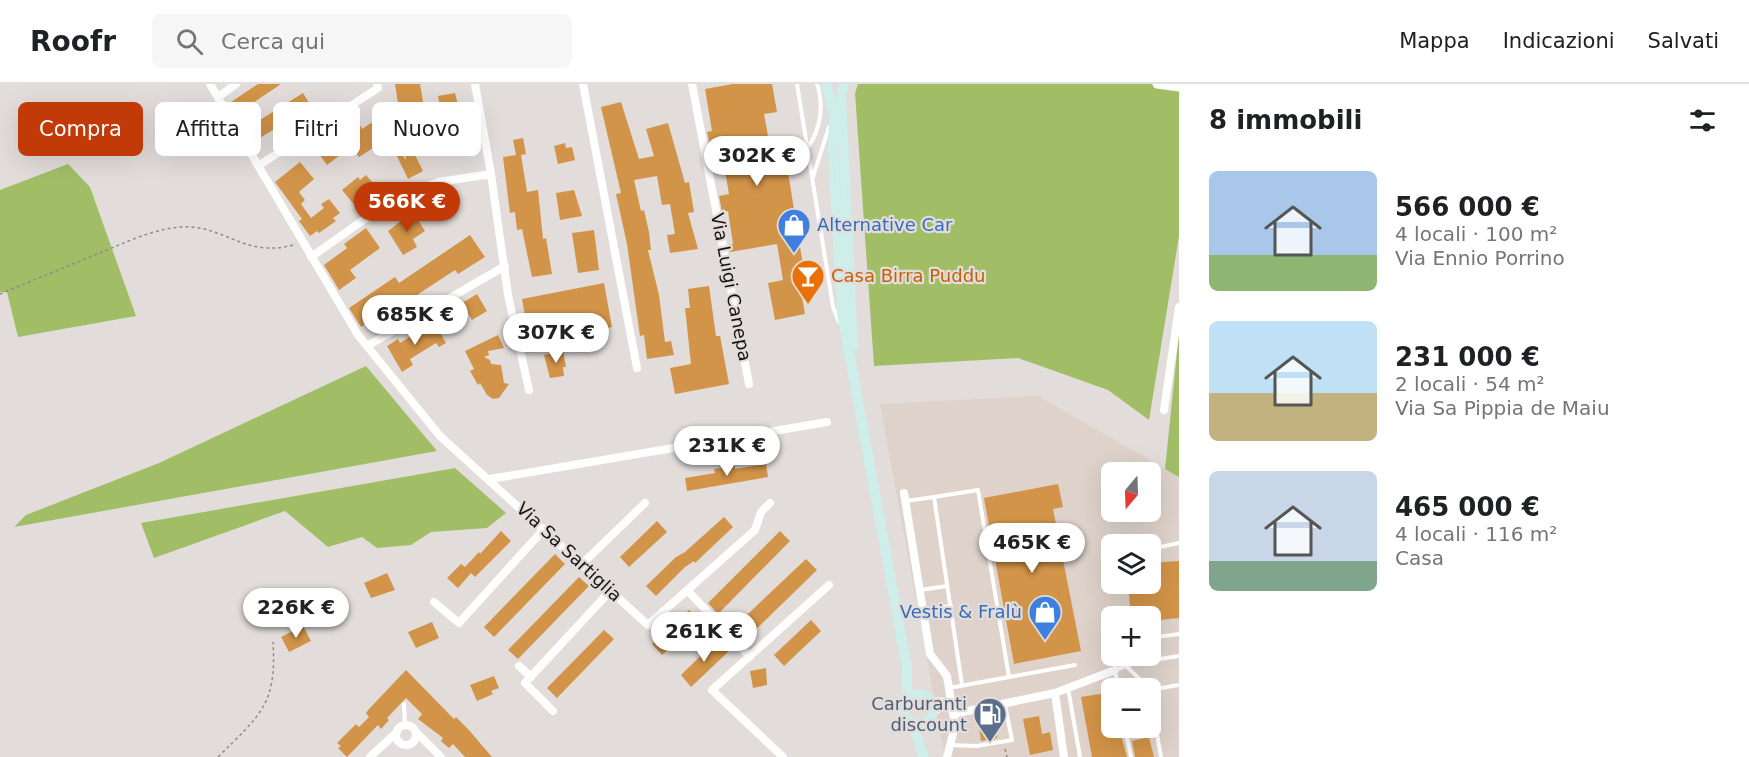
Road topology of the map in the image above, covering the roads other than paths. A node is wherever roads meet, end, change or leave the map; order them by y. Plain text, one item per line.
1 (210, 84) edge
2 (236, 84) edge
3 (377, 84) edge
4 (475, 84) edge
5 (583, 84) edge
6 (692, 84) edge
7 (797, 84) edge
8 (817, 84) edge
9 (826, 84) edge
10 (844, 84) edge
11 (1156, 84) edge
12 (1179, 87) edge
13 (218, 97) junction
14 (834, 115) junction
15 (808, 148) junction
16 (258, 166) junction
17 (491, 174) junction
18 (812, 178) junction
19 (311, 257) junction
20 (505, 266) junction
21 (1179, 307) edge
22 (367, 346) junction
23 (849, 347) junction
24 (637, 368) dead end
25 (852, 368) junction
26 (749, 384) dead end
27 (530, 390) dead end
28 (1164, 410) dead end
29 (827, 422) dead end
30 (490, 479) junction
31 (905, 497) joint
32 (934, 497) junction
33 (645, 503) dead end
34 (770, 503) dead end
35 (544, 529) junction
36 (1179, 543) edge
37 (1161, 547) edge
38 (582, 564) junction
39 (829, 585) dead end
40 (947, 586) junction
41 (610, 590) junction
42 (920, 590) junction
43 (688, 591) junction
44 (434, 602) dead end
45 (951, 606) junction
46 (923, 609) junction
47 (1179, 634) edge
48 (1161, 636) edge
49 (1179, 656) edge
50 (750, 657) junction
51 (1161, 659) edge
52 (1075, 665) dead end
53 (519, 666) dead end
54 (1126, 666) joint
55 (907, 668) junction
56 (1114, 669) junction
57 (531, 677) junction
58 (1009, 677) junction
59 (1116, 678) edge
60 (1138, 678) edge
61 (1179, 685) edge
62 (962, 686) junction
63 (949, 688) junction
64 (1068, 688) junction
65 (1161, 688) edge
66 (1055, 693) junction
67 (926, 697) junction
68 (907, 698) junction
69 (949, 702) junction
70 (404, 704) dead end
71 (1005, 705) junction
72 (553, 711) dead end
73 (953, 714) junction
74 (930, 717) junction
75 (912, 723) junction
76 (405, 726) junction
77 (415, 731) junction
78 (397, 732) junction
79 (1127, 738) edge
80 (1158, 738) edge
81 (385, 741) junction
82 (426, 741) junction
83 (413, 742) junction
84 (399, 743) junction
85 (950, 745) junction
86 (923, 752) edge
87 (370, 757) edge
88 (441, 757) edge
89 (783, 757) edge
90 (947, 757) edge
91 (1064, 757) edge
92 (1080, 757) edge
93 (1131, 757) edge
94 (1161, 757) edge

1 - 13 street, Via Sa Sartiglia
2 - 13 street
3 - 16 street
4 - 17 street
5 - 24 street
6 - 26 street, Via Luigi Canepa
7 - 15 lane
8 - 15 lane
9 - 14 main road
10 - 25 main road
11 - 12 street
13 - 16 street, Via Sa Sartiglia
14 - 18 lane
14 - 23 main road
15 - 18 lane
16 - 19 street, Via Sa Sartiglia
17 - 19 street
17 - 20 street
18 - 23 lane
19 - 22 street, Via Sa Sartiglia
20 - 22 street
20 - 27 street
21 - 28 street
22 - 30 street, Via Sa Sartiglia
23 - 25 main road
25 - 55 main road
29 - 30 street
30 - 35 street, Via Sa Sartiglia
31 - 32 lane
31 - 42 street
32 - 40 lane
32 - 58 lane
33 - 38 street
34 - 43 street
35 - 38 street, Via Sa Sartiglia
35 - 44 street
36 - 37 lane
38 - 41 street, Via Sa Sartiglia
39 - 50 street
40 - 42 lane
40 - 45 lane
41 - 43 street, Via Sa Sartiglia
41 - 57 street
42 - 46 street
43 - 50 street
45 - 46 lane
45 - 62 lane
46 - 63 street
47 - 48 lane
49 - 51 lane
50 - 89 street
52 - 58 lane
53 - 57 street
54 - 56 lane
54 - 60 lane
55 - 67 main road
55 - 68 main road
56 - 59 lane
56 - 64 street
57 - 72 street
58 - 62 lane
61 - 65 lane
62 - 63 lane
63 - 69 street
64 - 66 street
64 - 92 lane
66 - 71 street
66 - 91 street
67 - 68 main road
67 - 69 street
67 - 74 main road
68 - 75 main road
69 - 73 street
69 - 74 street
70 - 76 lane
71 - 73 street
71 - 85 lane
73 - 85 street
74 - 75 main road
74 - 86 main road
75 - 86 main road
76 - 77 street
76 - 78 street
77 - 82 street
77 - 83 street
78 - 81 street
78 - 84 street
79 - 93 lane
80 - 94 lane
81 - 84 street
81 - 87 street
82 - 83 street
82 - 88 street
83 - 84 street
85 - 90 street

